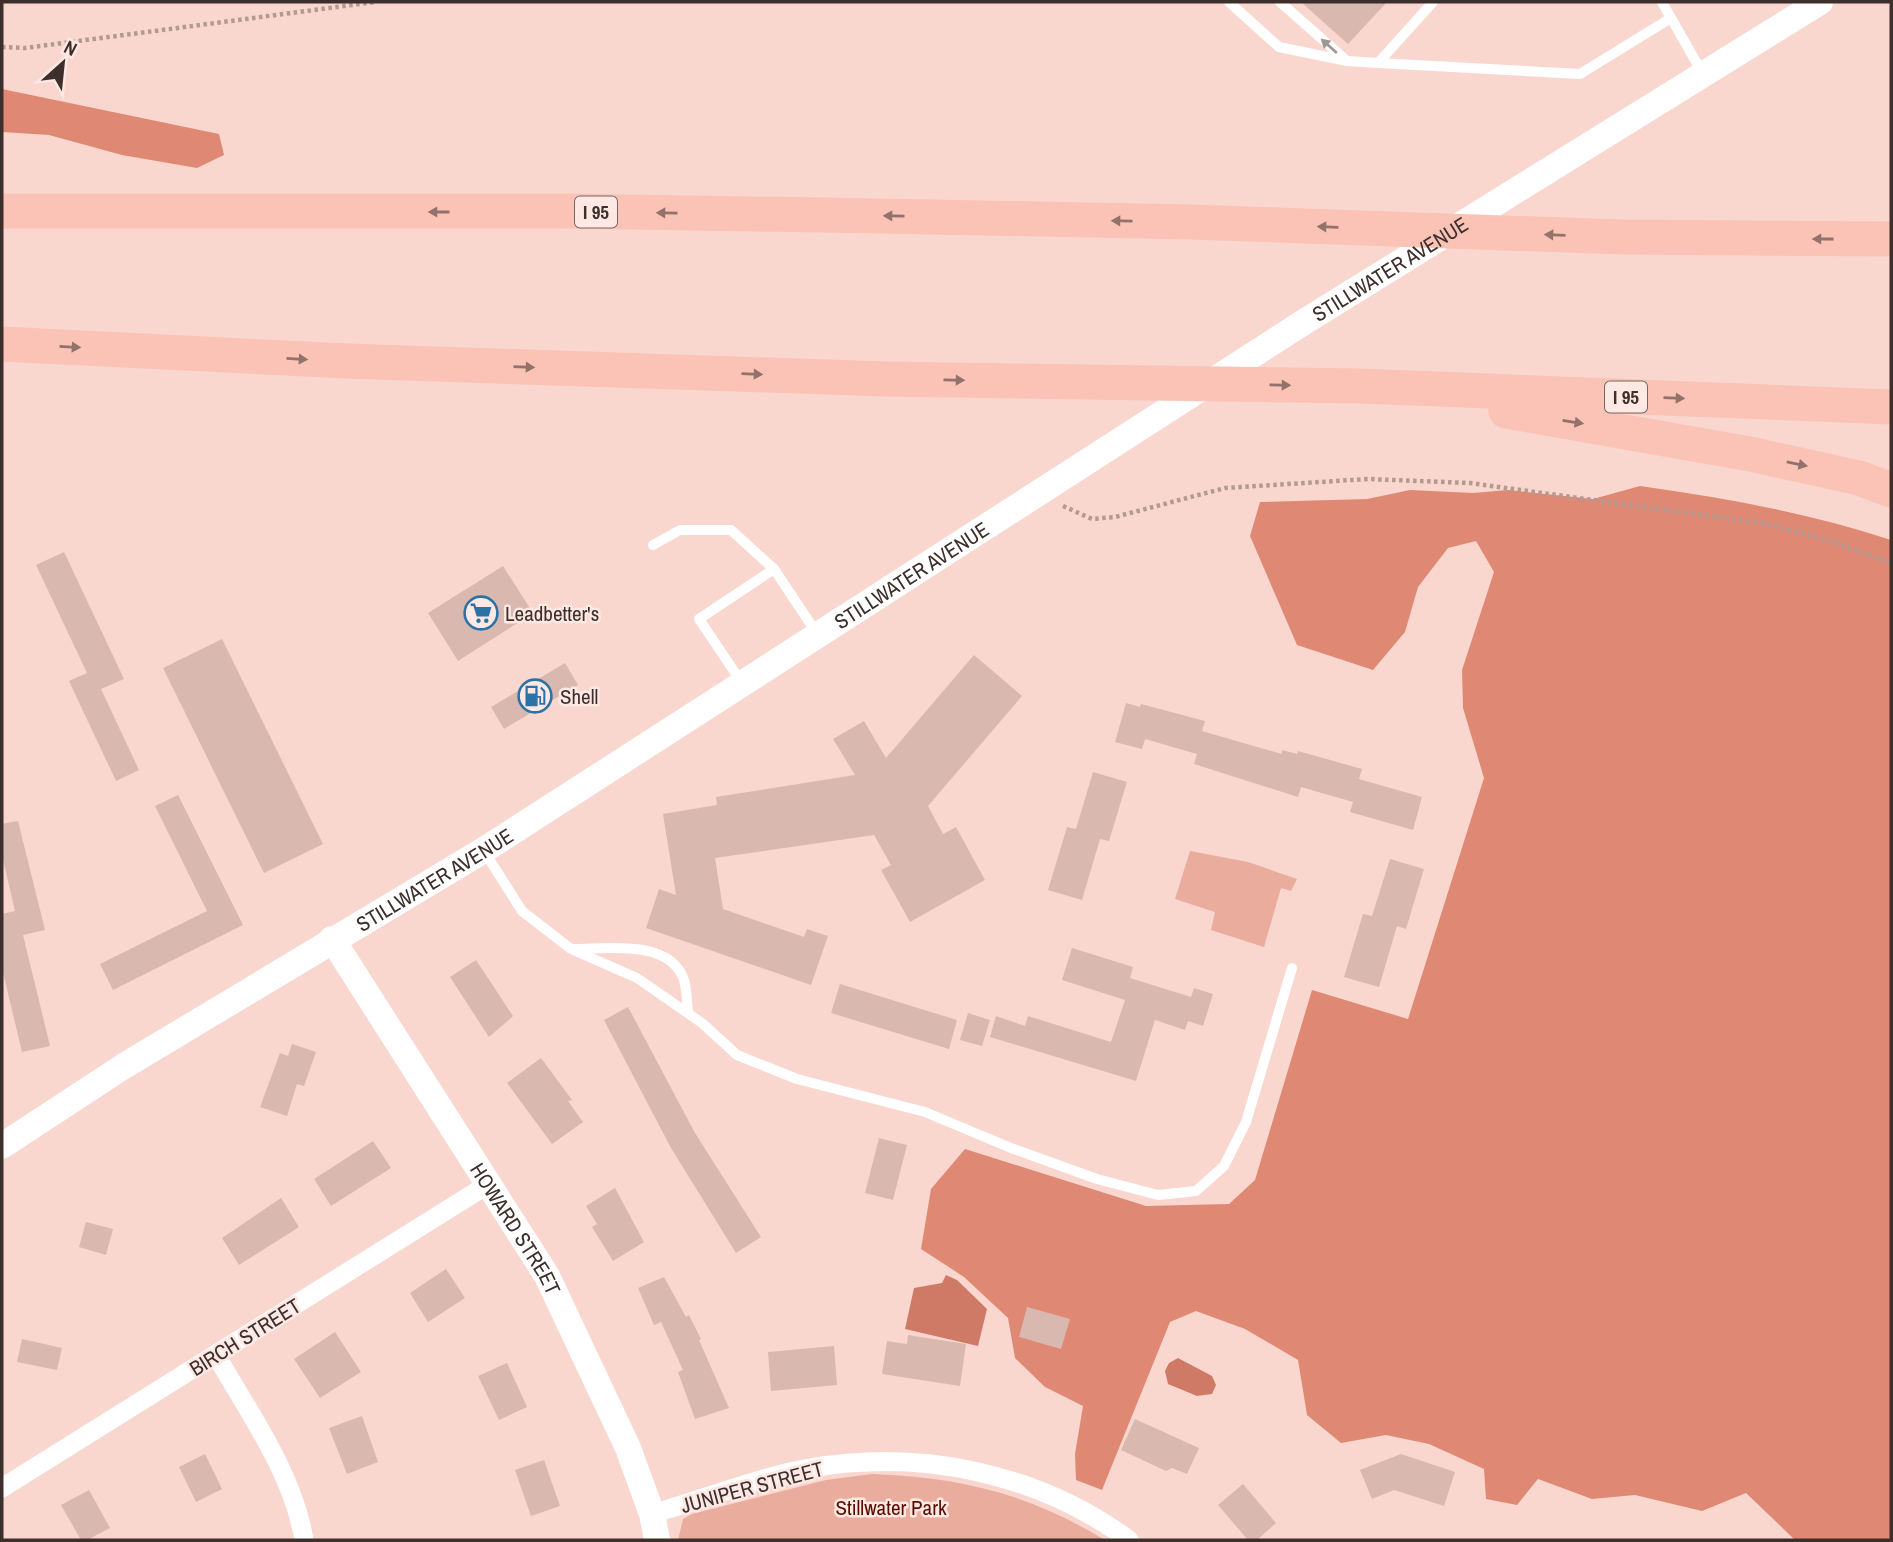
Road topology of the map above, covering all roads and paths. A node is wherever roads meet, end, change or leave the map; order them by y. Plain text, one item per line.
1 (375, 2) edge
2 (1228, 2) edge
3 (1280, 2) edge
4 (1433, 2) edge
5 (1662, 2) edge
6 (1820, 2) edge
7 (1671, 18) junction
8 (2, 47) edge
9 (1347, 61) junction
10 (1378, 63) junction
11 (1703, 74) junction
12 (2, 211) edge
13 (1891, 239) edge
14 (2, 344) edge
15 (1361, 386) junction
16 (1891, 407) edge
17 (1891, 489) edge
18 (1031, 497) junction
19 (653, 545) dead end
20 (1891, 563) edge
21 (774, 569) junction
22 (818, 635) junction
23 (743, 683) junction
24 (484, 850) junction
25 (332, 939) junction
26 (571, 950) junction
27 (1292, 968) dead end
28 (688, 1013) junction
29 (2, 1146) edge
30 (487, 1185) junction
31 (216, 1355) junction
32 (2, 1488) edge
33 (652, 1514) junction
34 (304, 1540) edge
35 (657, 1540) edge
36 (1129, 1540) edge

1 - 8 path
2 - 9 lane
9 -> 3 lane
4 - 10 lane
5 - 7 lane
6 - 11 main road, STILLWATER AVENUE
7 - 10 lane
7 - 11 lane
9 - 10 lane
11 - 18 main road, STILLWATER AVENUE
13 -> 12 highway, I 95
14 -> 15 highway, I 95
15 -> 16 highway, I 95
15 -> 17 highway
18 - 20 path
18 - 22 main road, STILLWATER AVENUE
19 - 21 lane
21 - 22 lane
21 - 23 lane
22 - 23 main road, STILLWATER AVENUE
23 - 24 main road, STILLWATER AVENUE
24 - 25 main road, STILLWATER AVENUE
24 - 26 lane
25 - 29 main road, STILLWATER AVENUE
25 - 30 main road, HOWARD STREET
26 - 28 lane
26 - 28 lane
27 - 28 lane
30 - 31 street, BIRCH STREET
30 - 33 main road, HOWARD STREET
31 - 32 street, BIRCH STREET
31 - 34 street
33 - 35 main road, HOWARD STREET
33 - 36 street, JUNIPER STREET

